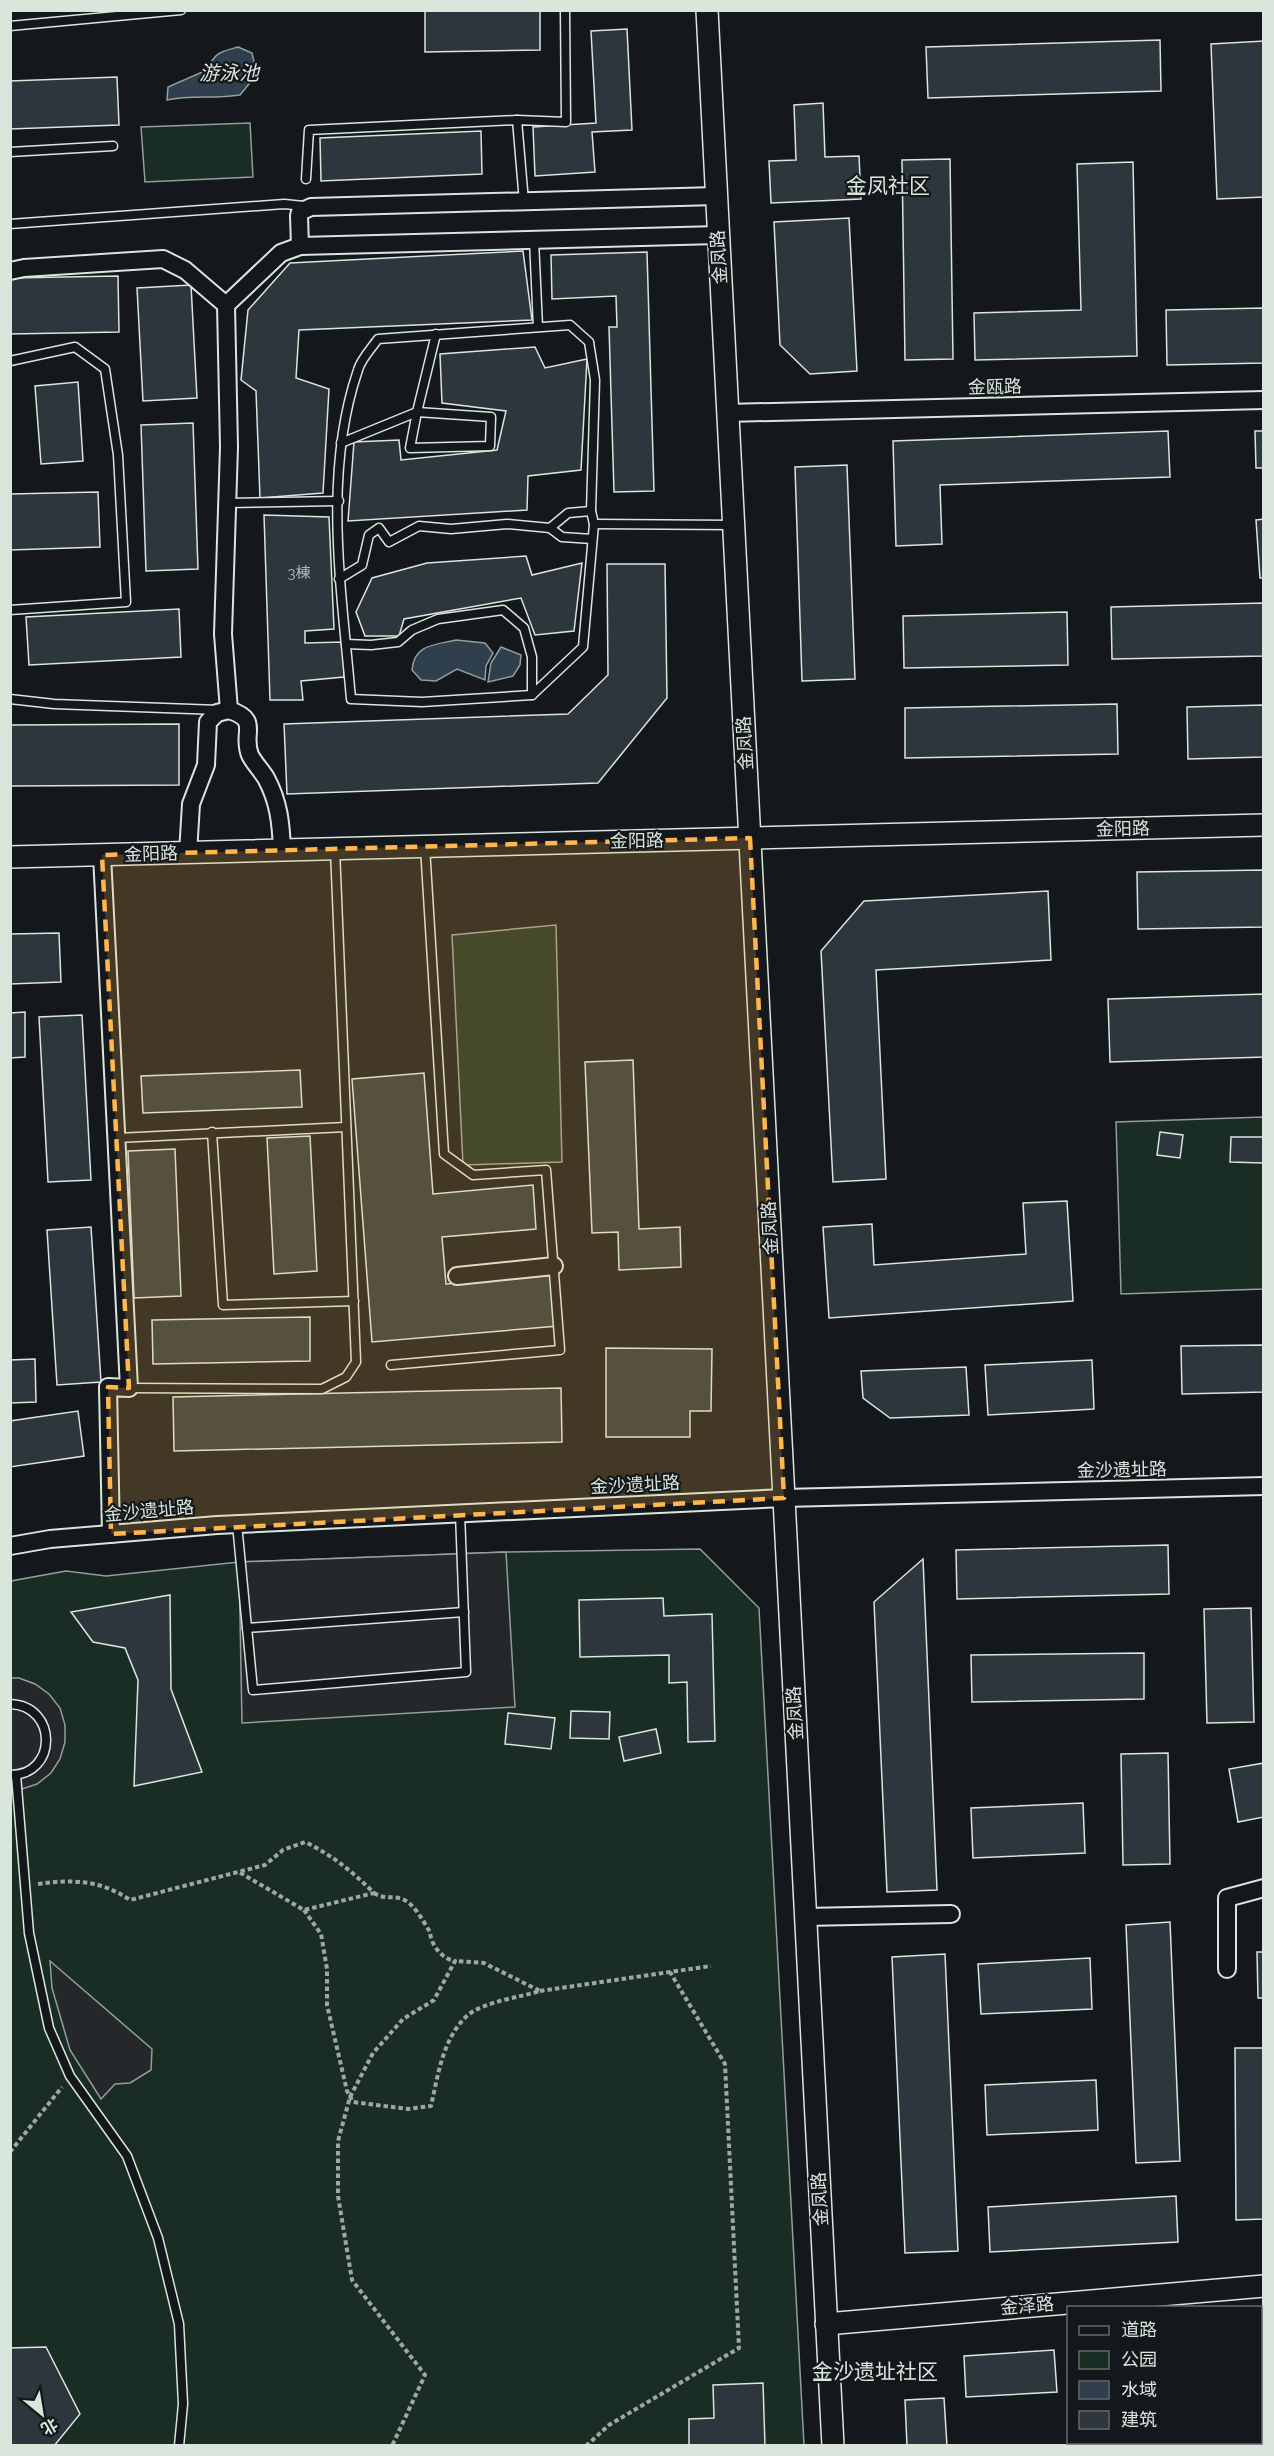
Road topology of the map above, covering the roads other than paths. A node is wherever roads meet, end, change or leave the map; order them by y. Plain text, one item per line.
1 (181, 10) edge
2 (565, 10) edge
3 (707, 10) edge
4 (121, 13) edge
5 (10, 26) edge
6 (517, 120) junction
7 (113, 146) dead end
8 (10, 152) edge
9 (306, 179) dead end
10 (716, 196) junction
11 (524, 202) junction
12 (311, 207) junction
13 (10, 224) edge
14 (718, 235) junction
15 (534, 240) junction
16 (300, 246) junction
17 (10, 271) edge
18 (226, 305) junction
19 (538, 327) junction
20 (436, 334) junction
21 (10, 361) edge
22 (1263, 400) edge
23 (417, 412) junction
24 (727, 413) junction
25 (341, 443) junction
26 (339, 501) junction
27 (226, 503) junction
28 (591, 511) junction
29 (594, 524) junction
30 (733, 525) junction
31 (550, 528) junction
32 (592, 539) junction
33 (339, 579) junction
34 (10, 610) edge
35 (346, 644) junction
36 (532, 695) junction
37 (10, 699) edge
38 (229, 710) junction
39 (1263, 825) edge
40 (750, 838) junction
41 (425, 847) junction
42 (335, 849) junction
43 (282, 850) junction
44 (188, 853) junction
45 (102, 855) junction
46 (10, 857) edge
47 (346, 1127) junction
48 (212, 1132) junction
49 (117, 1138) junction
50 (554, 1266) junction
51 (457, 1276) dead end
52 (354, 1301) junction
53 (391, 1365) dead end
54 (129, 1388) junction
55 (1263, 1486) edge
56 (784, 1498) junction
57 (460, 1513) junction
58 (237, 1524) junction
59 (111, 1534) junction
60 (10, 1546) edge
61 (464, 1612) junction
62 (247, 1628) junction
63 (10, 1704) edge
64 (13, 1775) edge
65 (1263, 1888) edge
66 (951, 1914) dead end
67 (805, 1917) junction
68 (1227, 1969) dead end
69 (1263, 2286) edge
70 (826, 2324) junction
71 (179, 2445) edge
72 (832, 2445) edge

1 - 4 lane
2 - 6 lane
3 - 10 street, 金凤路
4 - 5 lane
6 - 9 lane
6 - 11 lane
7 - 8 lane
10 - 11 street
10 - 14 street, 金凤路
11 - 12 street
12 - 13 lane
12 - 16 street
14 - 15 street
14 - 24 street, 金凤路
15 - 16 street
15 - 19 lane
16 - 18 street
17 - 18 street
18 - 27 street
19 - 20 lane
19 - 28 lane
20 - 23 lane
20 - 25 lane
21 - 34 lane
22 - 24 street, 金瓯路
23 - 23 lane
23 - 25 lane
24 - 30 street, 金凤路
25 - 26 lane
26 - 27 lane
26 - 33 lane
27 - 38 street
28 - 29 lane
28 - 31 lane
29 - 30 lane
29 - 32 lane
30 - 40 street, 金凤路
31 - 32 lane
31 - 33 lane
32 - 36 lane
33 - 35 lane
35 - 36 lane
35 - 36 lane
37 - 38 lane
38 - 43 street
38 - 44 street
39 - 40 street, 金阳路
40 - 41 street, 金阳路
40 - 56 street, 金凤路
41 - 42 street, 金阳路
41 - 50 lane
42 - 43 street, 金阳路
42 - 47 lane
43 - 44 street, 金阳路
44 - 45 street, 金阳路
45 - 46 street, 金阳路
45 - 49 street
47 - 48 lane
47 - 52 lane
48 - 49 lane
48 - 52 lane
49 - 54 street
50 - 51 street
50 - 53 lane
52 - 54 lane
54 - 59 street
55 - 56 street, 金沙遗址路
56 - 57 street, 金沙遗址路
56 - 67 street, 金凤路
57 - 58 street, 金沙遗址路
57 - 61 lane
58 - 59 street, 金沙遗址路
58 - 62 lane
59 - 60 street, 金沙遗址路
61 - 62 lane
61 - 62 lane
63 - 64 lane
64 - 71 lane
65 - 68 street
66 - 67 street
67 - 70 street, 金凤路
69 - 70 street, 金泽路
70 - 72 street, 金凤路

